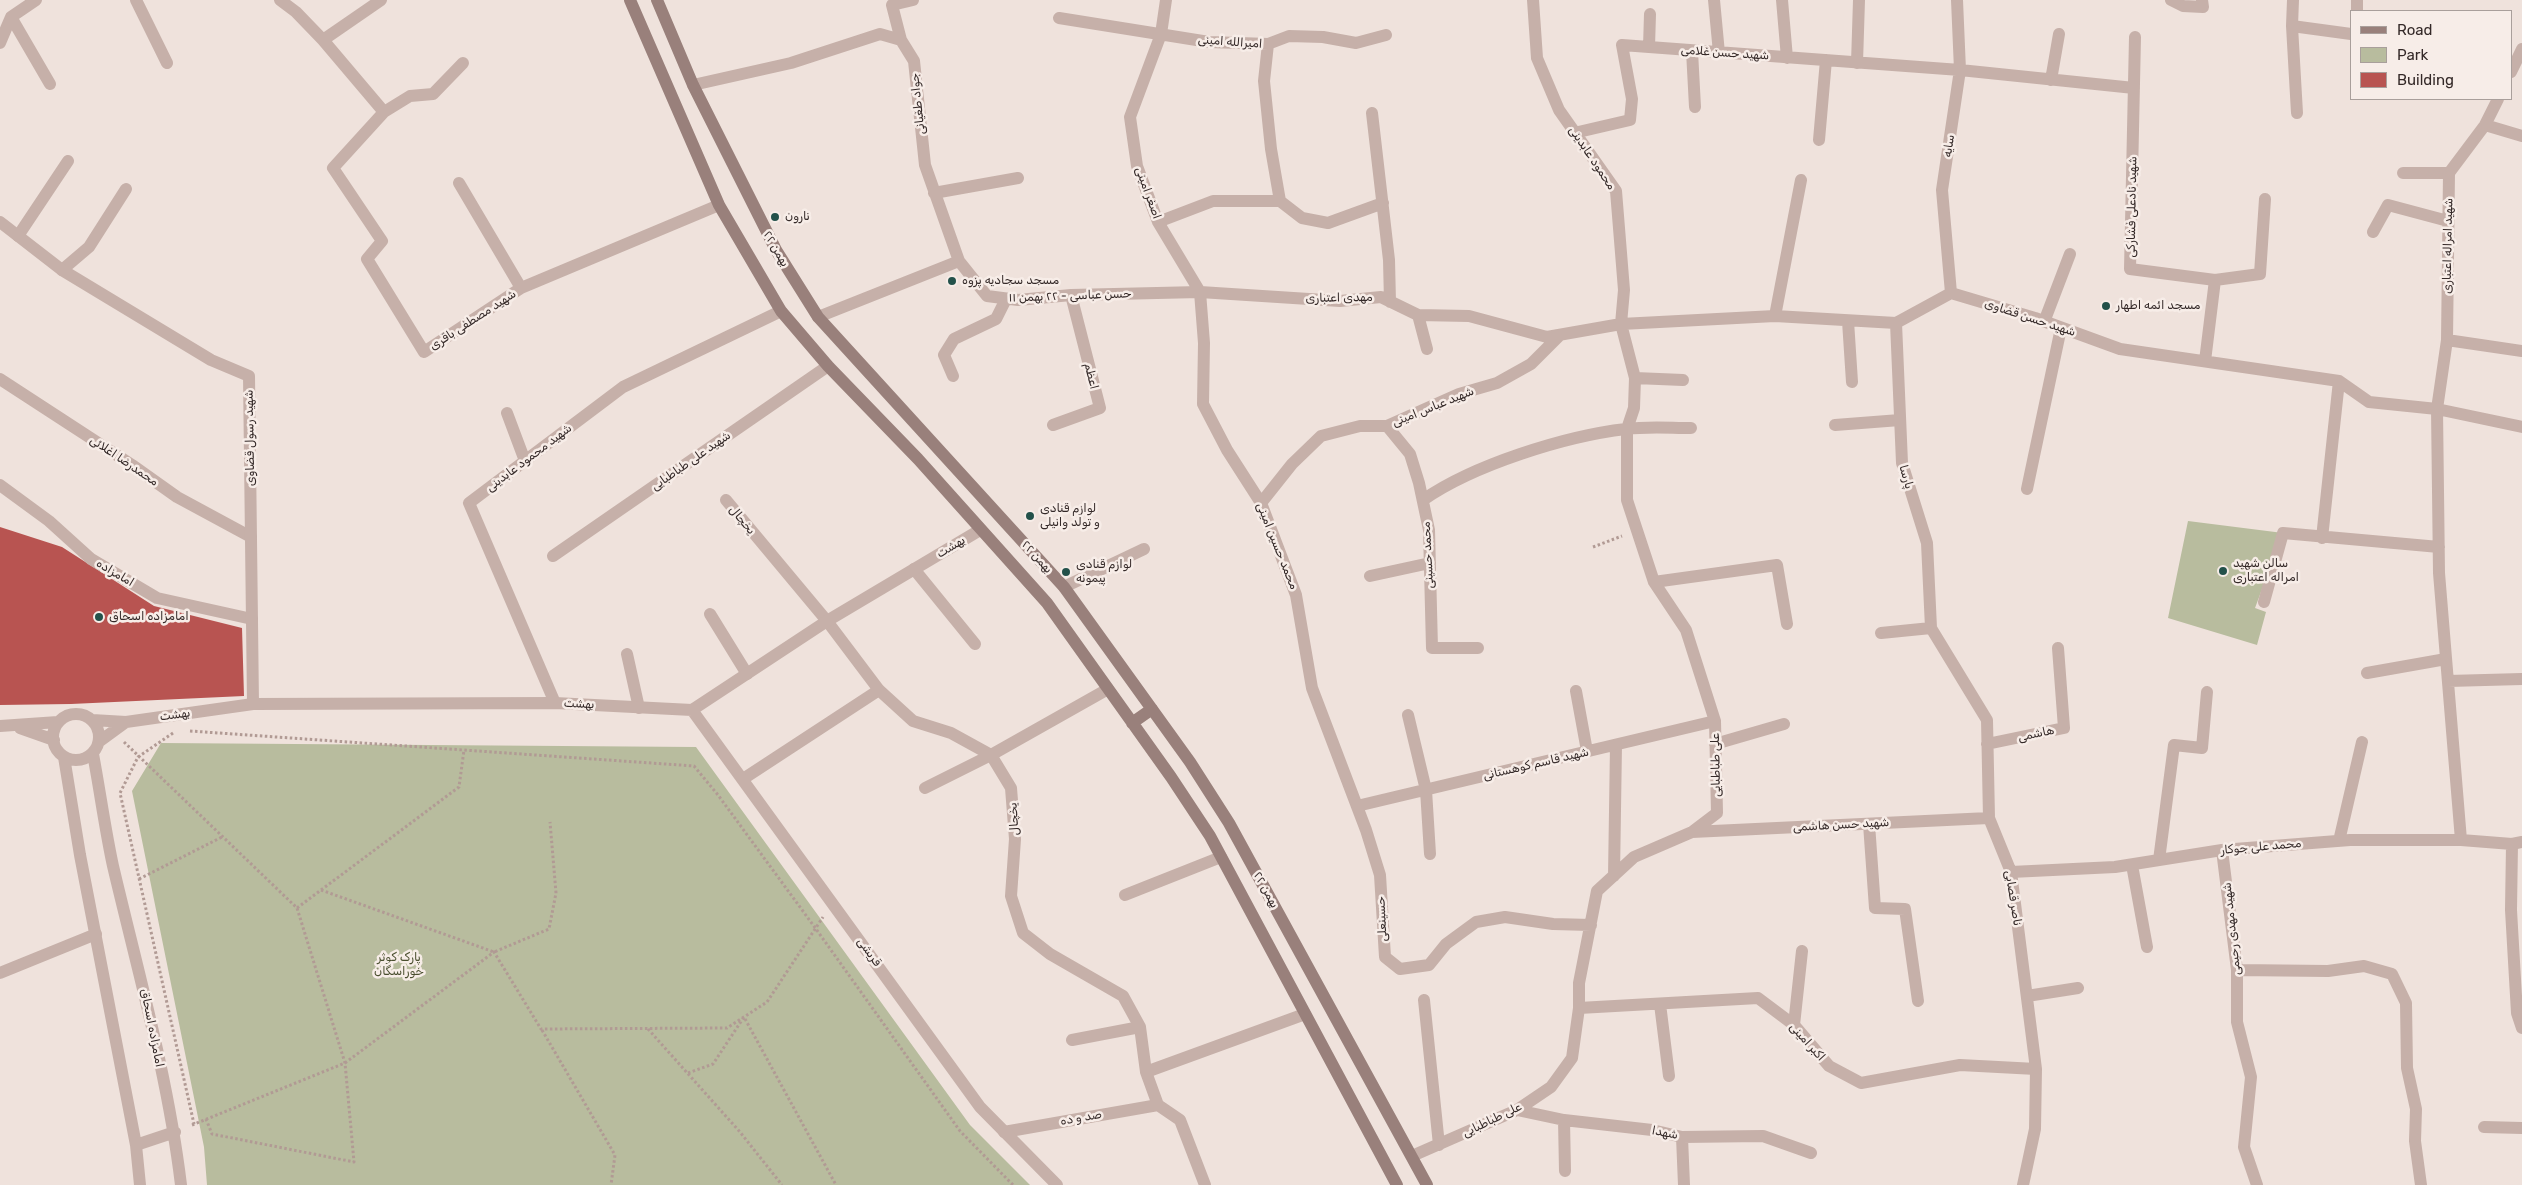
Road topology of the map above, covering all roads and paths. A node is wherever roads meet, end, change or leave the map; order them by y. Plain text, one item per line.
1 (36, 0) edge
2 (136, 0) edge
3 (280, 0) edge
4 (380, 0) edge
5 (630, 0) edge
6 (657, 0) edge
7 (912, 0) edge
8 (1166, 0) edge
9 (1533, 0) edge
10 (1714, 0) edge
11 (1782, 0) edge
12 (1859, 0) edge
13 (1957, 0) edge
14 (2171, 0) edge
15 (2202, 0) edge
16 (2293, 0) edge
17 (1650, 14) dead end
18 (10, 17) junction
19 (1059, 18) dead end
20 (2292, 26) junction
21 (1161, 34) junction
22 (2059, 34) dead end
23 (2350, 34) edge
24 (1386, 35) dead end
25 (2135, 37) dead end
26 (323, 40) junction
27 (900, 40) junction
28 (0, 43) edge
29 (1268, 44) junction
30 (1649, 48) junction
31 (1692, 50) junction
32 (1720, 53) junction
33 (2517, 54) edge
34 (1787, 58) junction
35 (1826, 60) junction
36 (167, 62) dead end
37 (463, 63) dead end
38 (1857, 63) junction
39 (2512, 69) edge
40 (1960, 70) junction
41 (2051, 80) junction
42 (50, 84) dead end
43 (693, 85) junction
44 (2134, 88) junction
45 (2498, 100) edge
46 (1695, 107) dead end
47 (384, 112) junction
48 (1372, 113) dead end
49 (2297, 113) dead end
50 (2485, 125) junction
51 (1574, 133) junction
52 (2522, 136) edge
53 (1819, 140) dead end
54 (68, 160) dead end
55 (2403, 173) dead end
56 (2449, 173) junction
57 (1018, 178) dead end
58 (1801, 180) dead end
59 (459, 183) dead end
60 (126, 189) dead end
61 (934, 193) junction
62 (2265, 199) dead end
63 (1280, 201) junction
64 (1383, 203) junction
65 (719, 205) junction
66 (2448, 221) junction
67 (0, 222) edge
68 (1158, 222) junction
69 (2373, 232) dead end
70 (18, 236) junction
71 (2070, 254) dead end
72 (959, 262) junction
73 (62, 270) junction
74 (2215, 280) junction
75 (521, 288) junction
76 (1200, 292) junction
77 (1951, 293) junction
78 (1071, 295) junction
79 (1006, 299) junction
80 (1390, 302) junction
81 (781, 311) junction
82 (1418, 315) junction
83 (1775, 316) junction
84 (818, 317) junction
85 (1848, 321) junction
86 (2044, 322) junction
87 (1896, 323) junction
88 (1622, 324) junction
89 (2061, 328) junction
90 (1560, 335) junction
91 (2447, 340) junction
92 (1427, 350) dead end
93 (2522, 351) edge
94 (2205, 361) junction
95 (828, 366) junction
96 (953, 376) dead end
97 (1635, 378) junction
98 (0, 379) edge
99 (1683, 380) dead end
100 (2339, 381) junction
101 (1852, 382) dead end
102 (2437, 408) junction
103 (507, 413) dead end
104 (1900, 420) junction
105 (1835, 424) dead end
106 (1053, 425) dead end
107 (1387, 426) junction
108 (2522, 427) edge
109 (1691, 428) dead end
110 (1627, 429) junction
111 (525, 461) junction
112 (0, 485) edge
113 (2027, 489) dead end
114 (726, 500) dead end
115 (1423, 500) junction
116 (1261, 503) junction
117 (980, 530) junction
118 (1636, 530) junction
119 (251, 537) junction
120 (2322, 538) junction
121 (1593, 547) dead end
122 (2439, 547) junction
123 (1144, 548) dead end
124 (553, 556) dead end
125 (1430, 563) junction
126 (914, 569) junction
127 (1370, 576) dead end
128 (1654, 582) junction
129 (1064, 588) junction
130 (2264, 602) dead end
131 (710, 614) dead end
132 (252, 619) junction
133 (827, 621) junction
134 (1787, 624) dead end
135 (1931, 628) junction
136 (1881, 633) dead end
137 (975, 644) dead end
138 (1478, 648) dead end
139 (2058, 648) dead end
140 (627, 654) dead end
141 (2446, 659) junction
142 (2367, 673) dead end
143 (747, 674) junction
144 (2522, 679) edge
145 (2448, 680) junction
146 (1108, 689) junction
147 (879, 690) junction
148 (1576, 691) dead end
149 (2207, 692) dead end
150 (555, 703) junction
151 (253, 704) junction
152 (639, 708) junction
153 (1152, 709) junction
154 (692, 710) junction
155 (1408, 715) dead end
156 (92, 720) junction
157 (1715, 721) junction
158 (58, 722) junction
159 (126, 722) junction
160 (1132, 723) junction
161 (1784, 724) dead end
162 (0, 726) edge
163 (15, 727) junction
164 (177, 730) dead end
165 (114, 731) junction
166 (187, 731) dead end
167 (54, 740) junction
168 (100, 740) junction
169 (2362, 742) dead end
170 (1715, 744) junction
171 (1987, 744) junction
172 (1616, 745) junction
173 (464, 750) junction
174 (1587, 751) junction
175 (93, 754) junction
176 (991, 755) junction
177 (64, 757) junction
178 (138, 758) junction
179 (743, 779) junction
180 (925, 788) dead end
181 (1426, 790) junction
182 (1357, 806) junction
183 (1989, 818) junction
184 (550, 822) dead end
185 (1869, 824) junction
186 (1692, 832) junction
187 (222, 837) junction
188 (2461, 840) junction
189 (2340, 841) junction
190 (2517, 843) edge
191 (2222, 850) junction
192 (1430, 854) dead end
193 (1221, 857) junction
194 (2159, 860) junction
195 (2132, 865) junction
196 (2012, 872) junction
197 (1614, 876) junction
198 (139, 879) junction
199 (321, 890) junction
200 (1125, 895) dead end
201 (833, 902) junction
202 (297, 908) junction
203 (1591, 925) junction
204 (816, 929) junction
205 (96, 934) junction
206 (2147, 947) dead end
207 (1802, 951) dead end
208 (494, 952) junction
209 (2238, 970) junction
210 (0, 973) edge
211 (2078, 988) dead end
212 (2027, 996) junction
213 (1424, 1000) dead end
214 (1918, 1001) dead end
215 (1660, 1004) junction
216 (1579, 1008) junction
217 (2520, 1013) edge
218 (1305, 1014) junction
219 (744, 1017) junction
220 (1794, 1025) junction
221 (1140, 1027) junction
222 (2522, 1028) edge
223 (542, 1029) junction
224 (648, 1029) junction
225 (1072, 1040) dead end
226 (345, 1063) junction
227 (2036, 1069) junction
228 (1146, 1072) junction
229 (688, 1073) junction
230 (1669, 1076) dead end
231 (1158, 1105) junction
232 (1517, 1110) junction
233 (206, 1119) junction
234 (1564, 1120) junction
235 (194, 1124) junction
236 (2484, 1127) dead end
237 (2522, 1128) edge
238 (175, 1132) junction
239 (1004, 1132) junction
240 (1682, 1137) junction
241 (136, 1145) junction
242 (1440, 1145) junction
243 (1811, 1153) dead end
244 (1412, 1156) junction
245 (1565, 1171) dead end
246 (140, 1185) edge
247 (181, 1185) edge
248 (611, 1185) edge
249 (782, 1185) edge
250 (836, 1185) edge
251 (1013, 1185) edge
252 (1057, 1185) edge
253 (1204, 1185) edge
254 (1398, 1185) edge
255 (1427, 1185) edge
256 (1684, 1185) edge
257 (2023, 1185) edge
258 (2257, 1185) edge
259 (2421, 1185) edge

1 - 18 street
2 - 36 street
3 - 26 street
4 - 26 street
5 - 65 main road, ۲۲ بهمن
6 - 43 main road, ۲۲ بهمن
7 - 27 street
8 - 21 street, اصغر امینی
9 - 51 street, محمود عابدینی
10 - 32 street
11 - 34 street
12 - 38 street
13 - 40 street, سایه
14 - 15 street
16 - 20 street
17 - 30 street
18 - 28 street
18 - 42 street
19 - 21 street, امیرالله امینی
20 - 23 street
20 - 49 street
21 - 29 street, امیرالله امینی
21 - 68 street, اصغر امینی
22 - 41 street
24 - 29 street, امیرالله امینی
25 - 44 street, شهید نادعلی فشارکی
26 - 47 street
27 - 43 street
27 - 61 street, جواد طغیانی
29 - 63 street
30 - 31 street, شهید حسن غلامی
30 - 51 street, شهید حسن غلامی
31 - 32 street, شهید حسن غلامی
31 - 46 street
32 - 34 street, شهید حسن غلامی
33 - 39 street
34 - 35 street, شهید حسن غلامی
35 - 38 street, شهید حسن غلامی
35 - 53 street
37 - 47 street, شهید مصطفی باقری
38 - 40 street, شهید حسن غلامی
40 - 41 street, شهید حسن غلامی
40 - 77 street, سایه
41 - 44 street, شهید حسن غلامی
43 - 84 main road, ۲۲ بهمن
44 - 74 street, شهید نادعلی فشارکی
45 - 50 street
47 - 75 street, شهید مصطفی باقری
48 - 64 street
50 - 52 street
50 - 56 street
51 - 88 street, محمود عابدینی
54 - 70 street
55 - 56 street
56 - 66 street, شهید امراله اعتباری
57 - 61 street
58 - 83 street
59 - 75 street
60 - 73 street
61 - 72 street, جواد طغیانی
62 - 74 street
63 - 64 street
63 - 68 street
64 - 80 street
65 - 75 street, شهید مصطفی باقری
65 - 81 main road, ۲۲ بهمن
66 - 69 street
66 - 91 street, شهید امراله اعتباری
67 - 70 street, شهید رسول قضاوی
68 - 76 street, اصغر امینی
70 - 73 street, شهید رسول قضاوی
71 - 86 street
72 - 79 street, حسن عباسی - ۲۲ بهمن ۱۱
72 - 84 street
73 - 119 street, شهید رسول قضاوی
74 - 94 street
76 - 78 street, حسن عباسی - ۲۲ بهمن ۱۱
76 - 80 street, مهدی اعتباری
76 - 116 street, محمد حسین امینی
77 - 86 street, شهید حسن قضاوی
77 - 87 street
78 - 79 street, حسن عباسی - ۲۲ بهمن ۱۱
78 - 106 street, اعظم
79 - 96 street
80 - 82 street, مهدی اعتباری
81 - 95 main road, ۲۲ بهمن
81 - 111 street, شهید محمود عابدینی
82 - 90 street, مهدی اعتباری
82 - 92 street
83 - 85 street
83 - 88 street
84 - 129 main road, ۲۲ بهمن
85 - 87 street
85 - 101 street
86 - 89 street, شهید حسن قضاوی
87 - 104 street, پارسا
88 - 90 street, مهدی اعتباری
88 - 97 street, علی طباطبایی
89 - 94 street, شهید حسن قضاوی
89 - 113 street
90 - 107 street, شهید عباس امینی
91 - 93 street
91 - 102 street, شهید امراله اعتباری
94 - 100 street, شهید حسن قضاوی
95 - 117 main road, ۲۲ بهمن
95 - 124 street, شهید علی طباطبایی
97 - 99 street
97 - 110 street, علی طباطبایی
98 - 119 street, محمدرضا اغلائی
100 - 102 street, شهید حسن قضاوی
100 - 120 street
102 - 108 street, شهید حسن قضاوی
102 - 122 street, شهید امراله اعتباری
103 - 111 street
104 - 105 street
104 - 135 street, پارسا
107 - 115 street, محمد حسینی
107 - 116 street, شهید عباس امینی
109 - 110 street
110 - 115 street
110 - 118 street, علی طباطبایی
111 - 150 street, شهید محمود عابدینی
112 - 132 street, امامزاده
114 - 133 street, یخچال
115 - 125 street, محمد حسینی
116 - 182 street, محمد حسین امینی
117 - 126 street, بهشت
117 - 146 main road, ۲۲ بهمن
118 - 121 path
118 - 128 street, علی طباطبایی
119 - 132 street, شهید رسول قضاوی
120 - 122 street
120 - 130 street
122 - 141 street, شهید امراله اعتباری
123 - 129 street
125 - 127 street
125 - 138 street, محمد حسینی
126 - 133 street, بهشت
126 - 137 street
128 - 134 street
128 - 157 street, علی طباطبایی
129 - 153 main road, ۲۲ بهمن
131 - 143 street
132 - 151 street, شهید رسول قضاوی
133 - 143 street, بهشت
133 - 147 street, یخچال
135 - 136 street
135 - 171 street, ناصر قصابی
139 - 171 street, هاشمی
140 - 152 street
141 - 142 street
141 - 145 street, شهید امراله اعتباری
143 - 154 street, بهشت
144 - 145 street
145 - 188 street, شهید امراله اعتباری
146 - 160 main road, ۲۲ بهمن
146 - 176 street
147 - 176 street, یخچال
147 - 179 street
148 - 174 street
149 - 194 street
150 - 151 street, بهشت
150 - 152 street, بهشت
151 - 159 street, بهشت
152 - 154 street, بهشت
153 - 160 main road
153 - 244 main road, ۲۲ بهمن
154 - 179 street, قریشی
155 - 181 street
156 - 158 street
156 - 159 street, بهشت
156 - 168 street
157 - 170 street, علی طباطبایی
157 - 172 street, شهید قاسم کوهستانی
158 - 163 street
158 - 167 street
159 - 165 street
160 - 193 main road, ۲۲ بهمن
161 - 170 street
162 - 163 street
163 - 167 street
164 - 178 path
165 - 168 street
165 - 178 path
166 - 173 path
167 - 177 street
168 - 175 street
169 - 189 street
170 - 186 street, علی طباطبایی
171 - 183 street, ناصر قصابی
172 - 174 street, شهید قاسم کوهستانی
172 - 197 street
173 - 199 path
173 - 204 path
174 - 181 street, شهید قاسم کوهستانی
175 - 177 street
175 - 238 street, امامزاده اسحاق
176 - 180 street
176 - 221 street, یخچال
177 - 205 street
178 - 187 path
178 - 198 path
179 - 201 street, قریشی
181 - 182 street, شهید قاسم کوهستانی
181 - 192 street
182 - 203 street, حسینعلی
183 - 185 street, شهید حسن هاشمی
183 - 196 street, ناصر قصابی
184 - 208 path
185 - 186 street, شهید حسن هاشمی
185 - 214 street
186 - 197 street, علی طباطبایی
187 - 198 path
187 - 202 path
188 - 189 street, محمد علی جوکار
188 - 190 street, محمد علی جوکار
189 - 191 street, محمد علی جوکار
190 - 217 street
191 - 194 street, محمد علی جوکار
191 - 209 street, شهید مهدی رحیمی
193 - 200 street
193 - 218 main road, ۲۲ بهمن
194 - 195 street, محمد علی جوکار
195 - 196 street, محمد علی جوکار
195 - 206 street
196 - 212 street, ناصر قصابی
197 - 203 street, علی طباطبایی
198 - 235 path
199 - 202 path
199 - 208 path
201 - 204 path
201 - 239 street, قریشی
202 - 226 path
203 - 216 street, علی طباطبایی
204 - 219 path
204 - 251 path
205 - 210 street
205 - 241 street
207 - 220 street
208 - 223 path
208 - 226 path
209 - 258 street, شهید مهدی رحیمی
209 - 259 street
211 - 212 street
212 - 227 street, ناصر قصابی
213 - 242 street
215 - 216 street, اکبر امینی
215 - 220 street, اکبر امینی
215 - 230 street
216 - 232 street, علی طباطبایی
217 - 222 street
218 - 228 street
218 - 254 main road, ۲۲ بهمن
219 - 224 path
219 - 229 path
219 - 250 path
220 - 227 street, اکبر امینی
221 - 225 street
221 - 228 street, یخچال
223 - 224 path
223 - 248 path
224 - 229 path
226 - 233 path
226 - 233 path
227 - 257 street, ناصر قصابی
228 - 231 street, یخچال
229 - 249 path
231 - 239 street, صد و ده
231 - 253 street
232 - 234 street, شهدا
232 - 242 street, علی طباطبایی
233 - 235 path
234 - 240 street, شهدا
234 - 245 street
235 - 238 path
236 - 237 street
238 - 241 street
238 - 247 street, امامزاده اسحاق
239 - 252 street, قریشی
240 - 243 street, شهدا
240 - 256 street
241 - 246 street
242 - 244 street, علی طباطبایی
244 - 255 main road, ۲۲ بهمن

